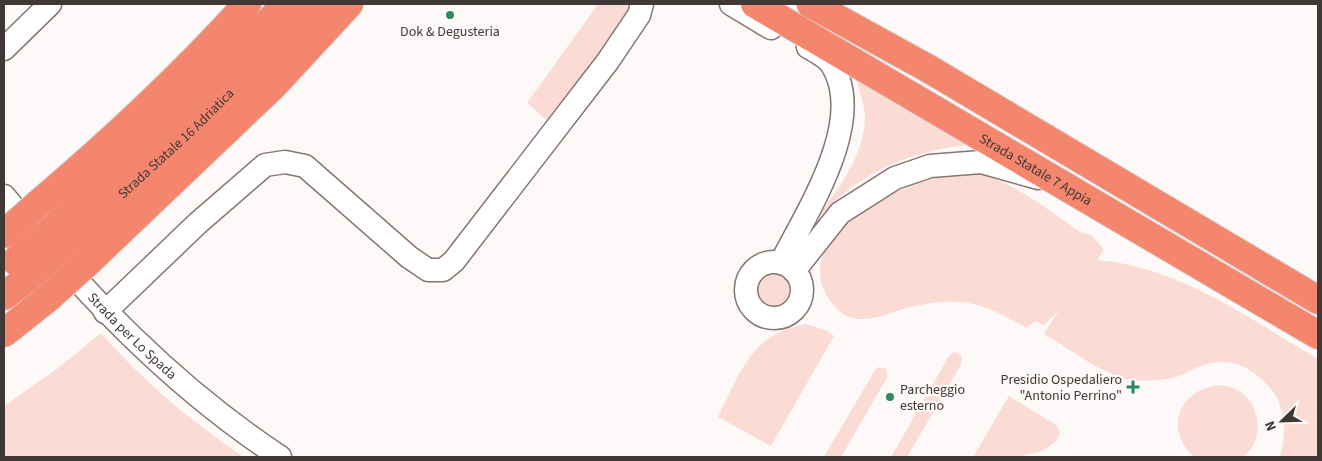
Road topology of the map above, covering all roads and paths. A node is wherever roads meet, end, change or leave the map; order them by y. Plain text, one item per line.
1 (50, 4) edge
2 (247, 4) edge
3 (349, 4) edge
4 (642, 4) edge
5 (731, 4) edge
6 (755, 4) edge
7 (811, 4) edge
8 (818, 4) edge
9 (304, 7) edge
10 (847, 22) junction
11 (4, 49) edge
12 (1062, 185) junction
13 (4, 196) edge
14 (4, 234) edge
15 (16, 269) edge
16 (4, 296) edge
17 (1318, 300) edge
18 (105, 312) junction
19 (4, 333) edge
20 (1318, 334) edge
21 (280, 457) edge

1 - 11 street
2 - 14 highway, bridge
3 - 19 highway, bridge
4 - 18 street
5 - 12 street
6 - 12 highway, Strada Statale 7 Appia
7 - 10 highway
8 - 10 highway
9 - 15 highway, Strada Statale 16 Adriatica, bridge
10 - 17 highway
12 - 20 highway, Strada Statale 7 Appia
13 - 18 street, Strada per Lo Spada
15 - 16 highway, Strada Statale 16 Adriatica
18 - 21 street, Strada per Lo Spada

